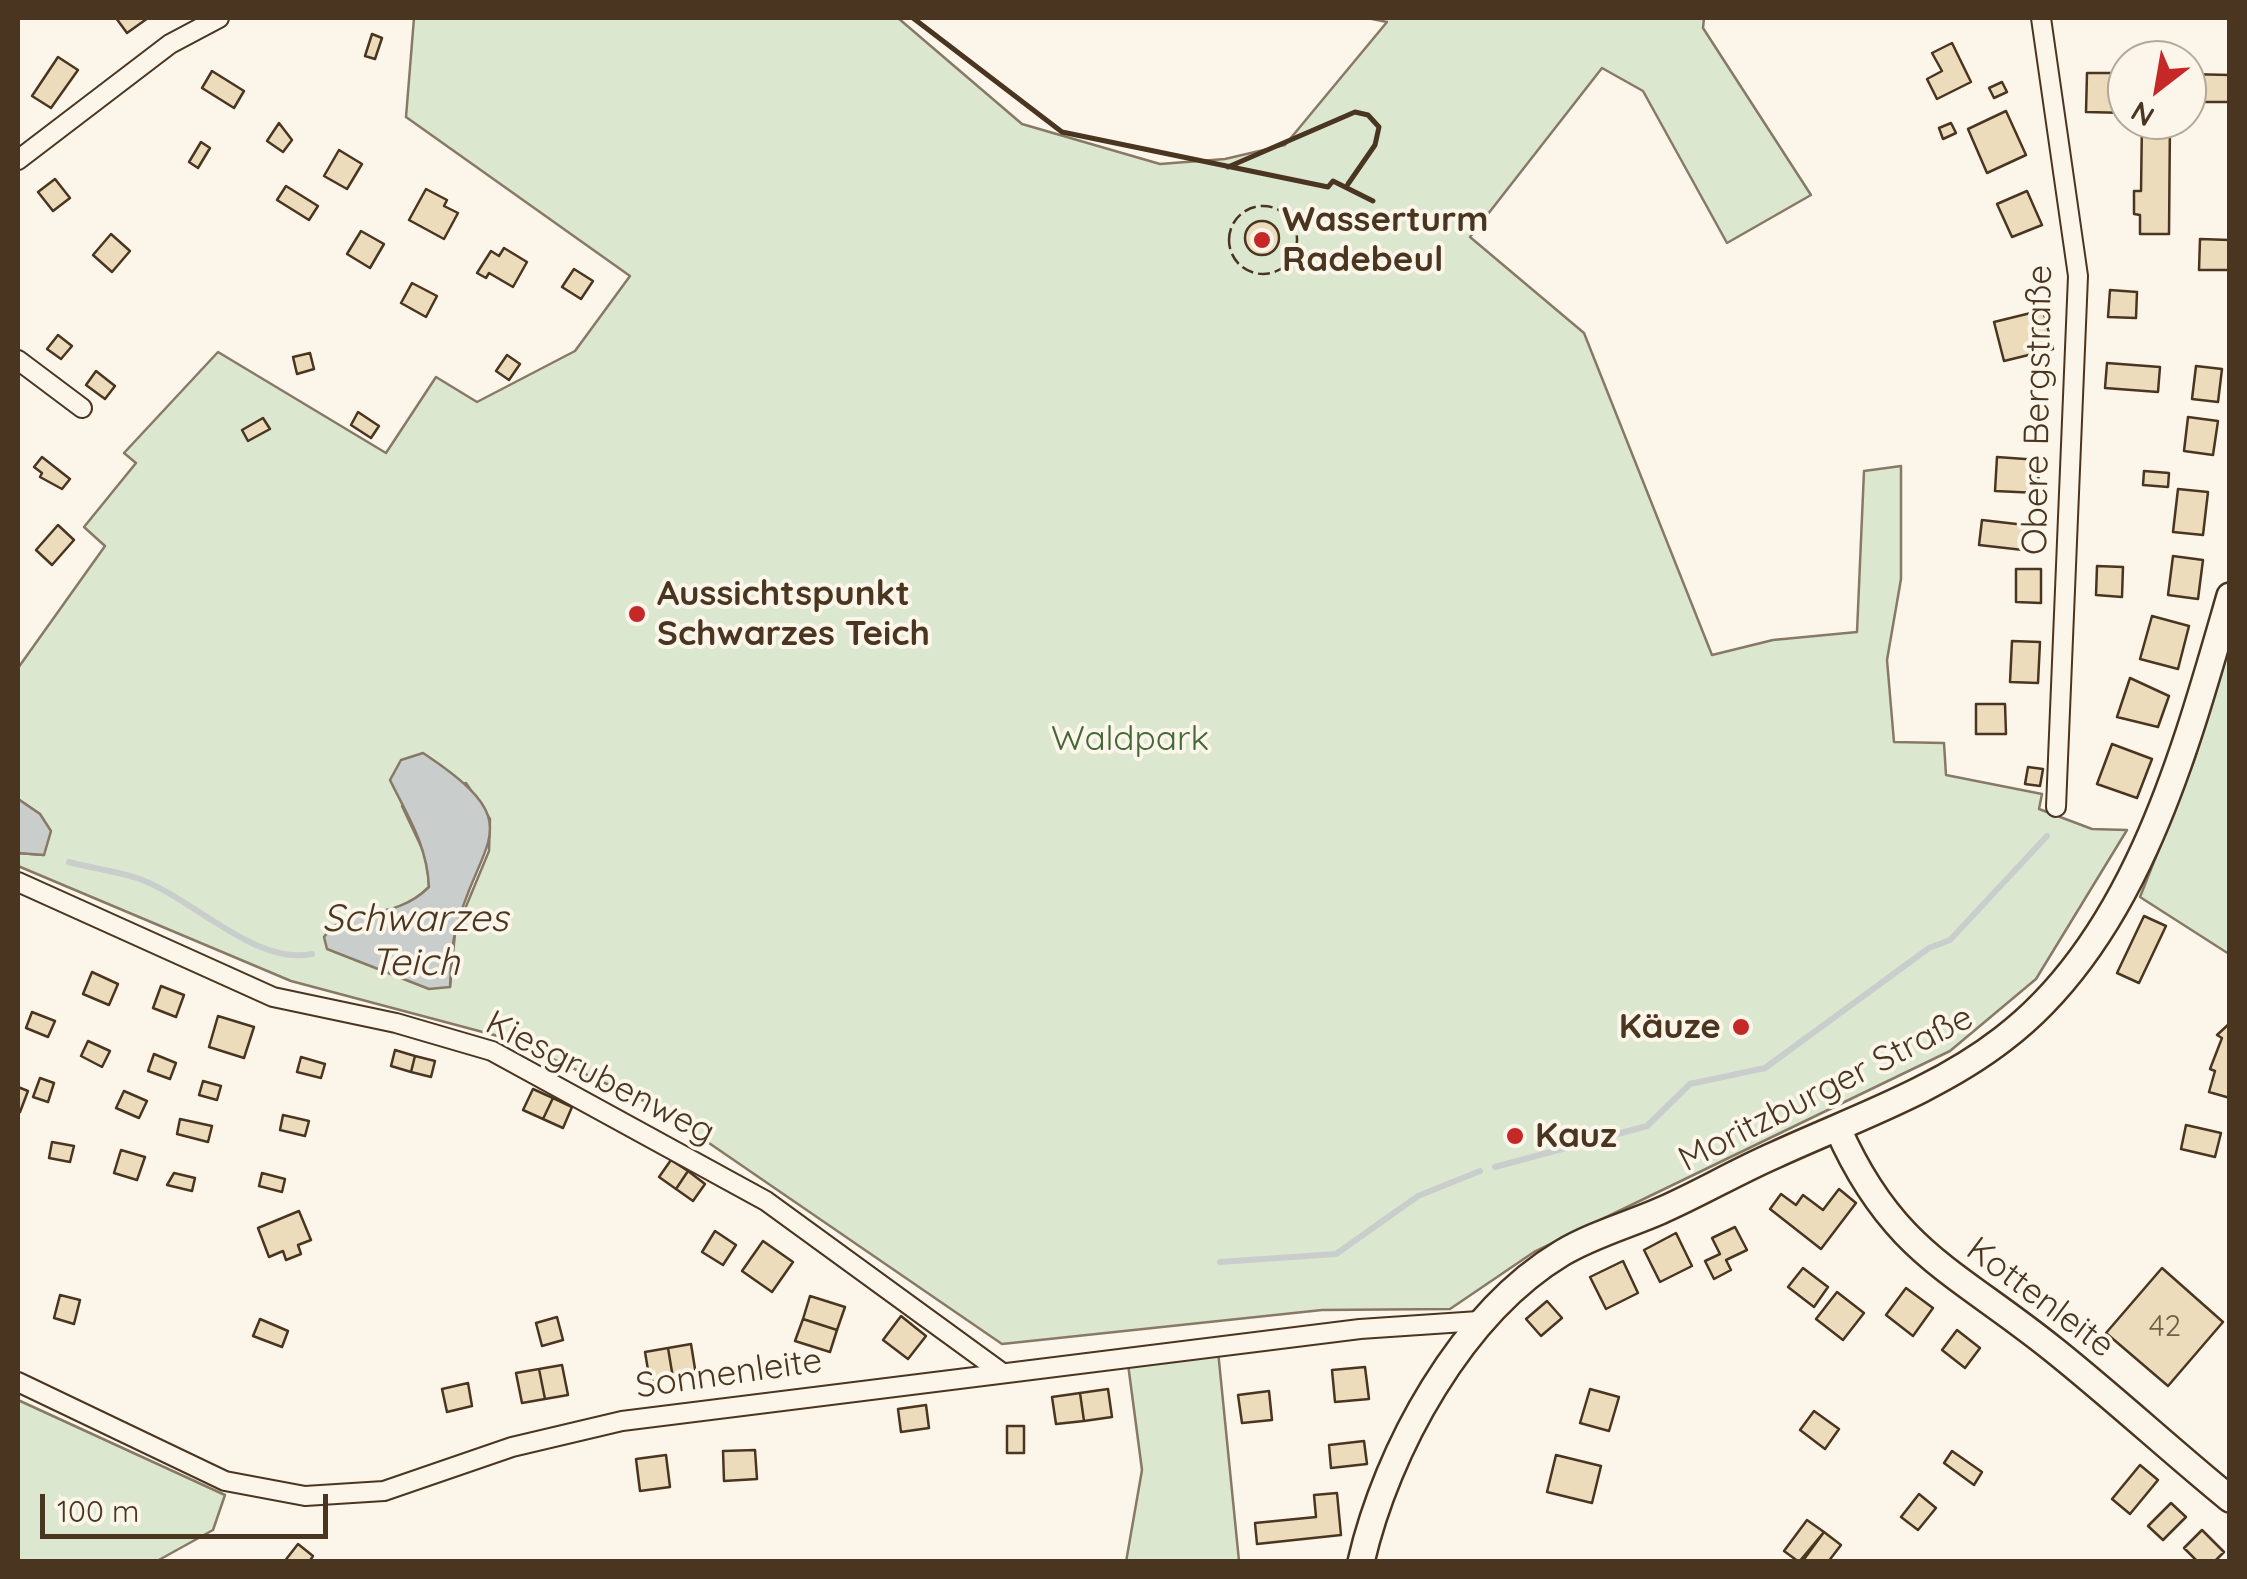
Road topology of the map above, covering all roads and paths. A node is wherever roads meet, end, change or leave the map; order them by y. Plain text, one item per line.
1 (219, 18) edge
2 (2041, 18) edge
3 (18, 160) edge
4 (18, 360) edge
5 (82, 408) dead end
6 (2230, 596) edge
7 (2056, 807) dead end
8 (18, 882) edge
9 (1838, 1129) junction
10 (1479, 1321) junction
11 (1001, 1372) junction
12 (18, 1382) edge
13 (2230, 1499) edge
14 (1362, 1562) edge

1 - 3 street
2 - 7 street, Obere Bergstraße
4 - 5 street
6 - 9 street, Moritzburger Straße
8 - 11 street, Kiesgrubenweg
9 - 10 street, Moritzburger Straße
9 - 13 street, Kottenleite
10 - 11 street, Sonnenleite
10 - 14 street, Moritzburger Straße
11 - 12 street, Sonnenleite

